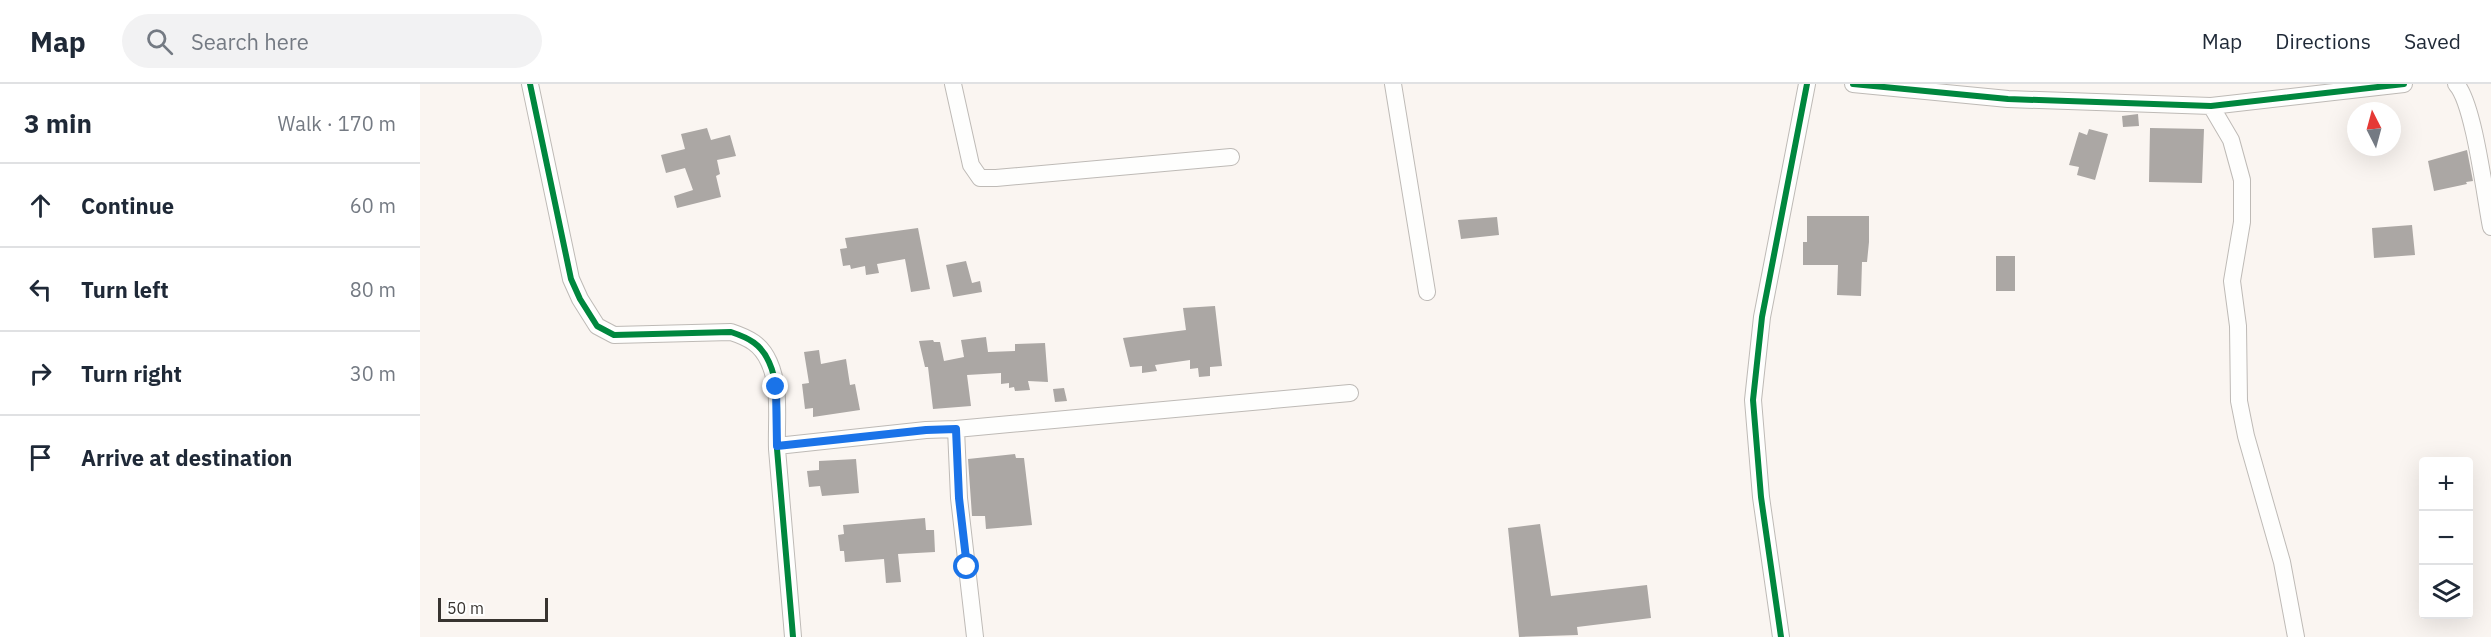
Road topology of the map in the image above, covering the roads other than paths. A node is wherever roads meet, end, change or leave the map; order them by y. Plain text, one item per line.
1 (531, 84) edge
2 (953, 84) edge
3 (1393, 84) edge
4 (1807, 84) edge
5 (1853, 84) edge
6 (2404, 84) edge
7 (2456, 84) edge
8 (2211, 106) junction
9 (1231, 158) dead end
10 (2491, 227) edge
11 (1427, 292) dead end
12 (1350, 393) dead end
13 (956, 429) junction
14 (777, 446) junction
15 (793, 637) edge
16 (975, 637) edge
17 (1781, 637) edge
18 (2296, 637) edge

1 - 14 street
2 - 9 street
3 - 11 street
4 - 17 street
5 - 8 street
6 - 8 street
7 - 10 street
8 - 18 street
12 - 13 street
13 - 14 street
13 - 16 street
14 - 15 street

